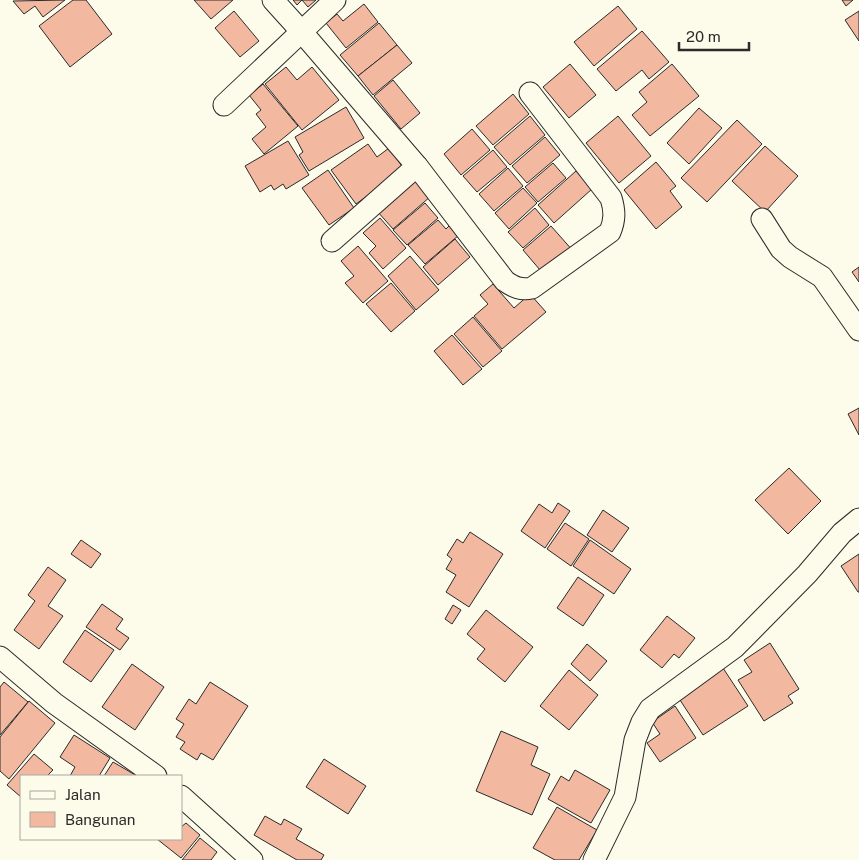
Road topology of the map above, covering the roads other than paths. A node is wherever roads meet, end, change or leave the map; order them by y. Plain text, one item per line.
1 (273, 0) edge
2 (335, 0) edge
3 (301, 30) junction
4 (530, 93) dead end
5 (224, 105) dead end
6 (417, 166) junction
7 (762, 219) dead end
8 (332, 241) dead end
9 (859, 330) edge
10 (859, 519) edge
11 (0, 657) edge
12 (155, 775) edge
13 (182, 797) edge
14 (252, 860) edge
15 (594, 860) edge

1 - 3 street
2 - 3 street
3 - 5 street
3 - 6 street
4 - 6 street
6 - 8 street
7 - 9 street
10 - 15 street
11 - 12 street
13 - 14 street

